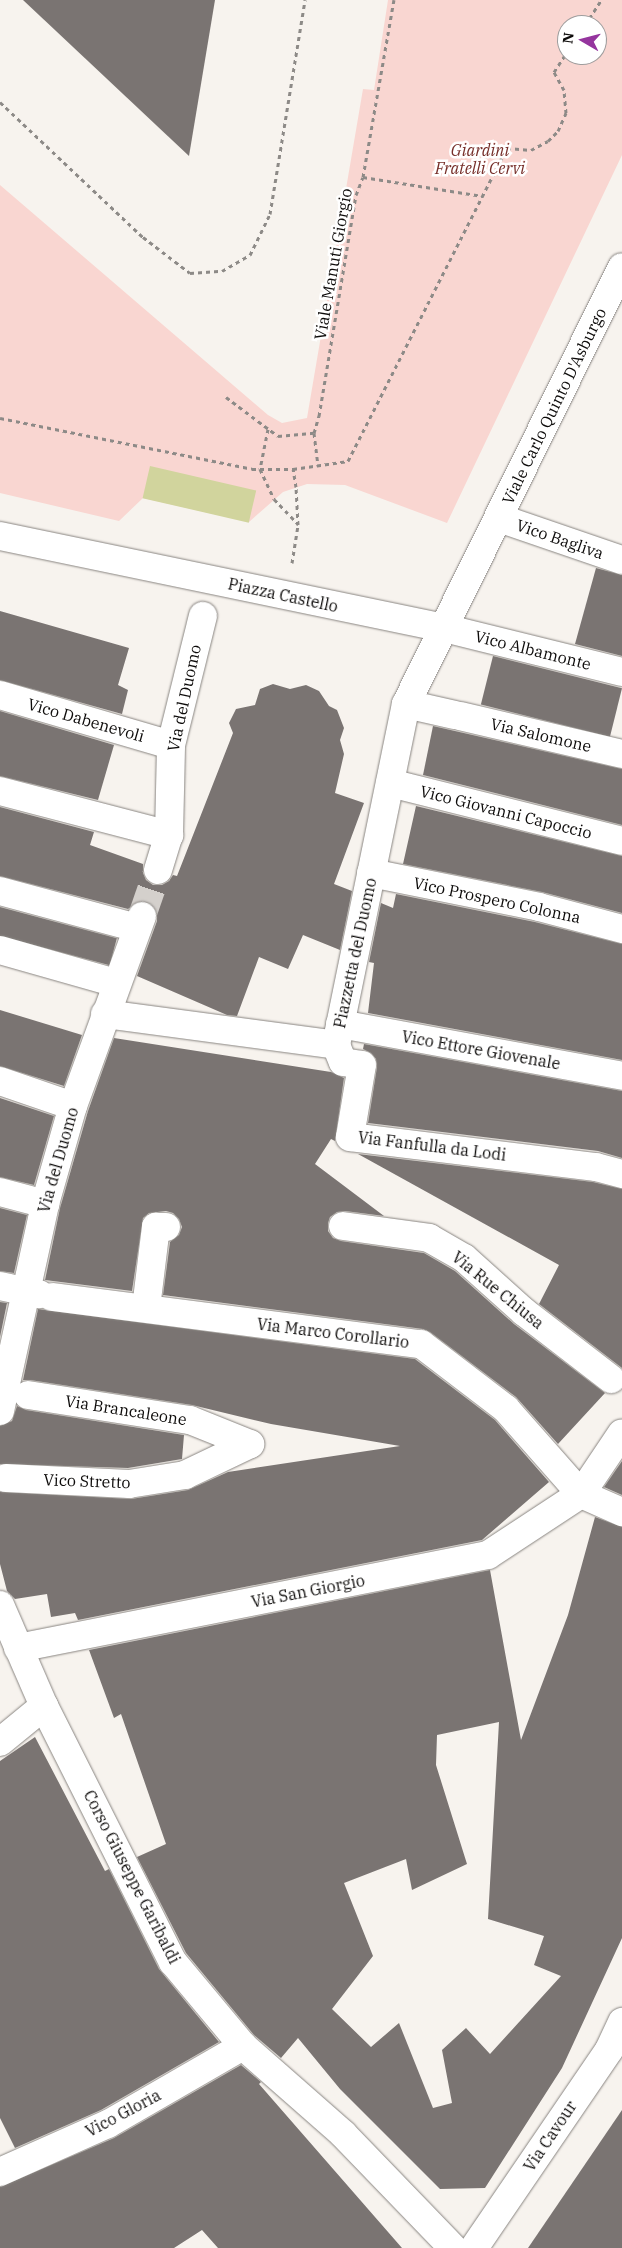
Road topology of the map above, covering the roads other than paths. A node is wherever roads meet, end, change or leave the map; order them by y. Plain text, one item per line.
1 (622, 267) edge
2 (499, 518) junction
3 (0, 536) edge
4 (622, 560) edge
5 (203, 616) dead end
6 (444, 628) junction
7 (622, 672) edge
8 (0, 695) edge
9 (406, 704) junction
10 (171, 746) junction
11 (622, 754) edge
12 (390, 783) junction
13 (0, 791) edge
14 (169, 835) junction
15 (622, 841) edge
16 (158, 870) tunnel mouth
17 (371, 873) junction
18 (0, 891) edge
19 (622, 929) edge
20 (0, 950) edge
21 (116, 982) junction
22 (105, 1014) junction
23 (338, 1035) junction
24 (622, 1076) edge
25 (0, 1080) edge
26 (73, 1106) junction
27 (622, 1174) edge
28 (0, 1192) edge
29 (45, 1204) junction
30 (343, 1226) dead end
31 (166, 1227) dead end
32 (0, 1286) edge
33 (40, 1294) junction
34 (146, 1308) junction
35 (615, 1383) edge
36 (11, 1397) edge
37 (622, 1432) edge
38 (250, 1444) joint
39 (6, 1478) dead end
40 (582, 1494) junction
41 (622, 1512) edge
42 (1, 1609) edge
43 (18, 1648) junction
44 (44, 1706) junction
45 (0, 1742) edge
46 (622, 2022) edge
47 (242, 2046) junction
48 (616, 2055) edge
49 (11, 2167) edge
50 (453, 2248) edge
51 (474, 2248) edge

1 - 2 street, Viale Carlo Quinto D'Asburgo
2 - 4 street, Vico Bagliva
2 - 6 street
3 - 6 street, Piazza Castello
5 - 10 street, Via del Duomo
6 - 7 street, Vico Albamonte
6 - 9 street, Piazzetta del Duomo
8 - 10 street, Vico Dabenevoli
9 - 11 street, Via Salomone
9 - 12 street, Piazzetta del Duomo
10 - 14 street, Via del Duomo
12 - 15 street, Vico Giovanni Capoccio
12 - 17 street, Piazzetta del Duomo
13 - 14 street
14 - 16 street, Via del Duomo
17 - 19 street, Vico Prospero Colonna
17 - 23 street, Piazzetta del Duomo
18 - 21 street, Via del Duomo
20 - 21 street
21 - 22 street, Via del Duomo
22 - 23 street, Piazzetta del Duomo
22 - 26 street, Via del Duomo
23 - 24 street, Vico Ettore Giovenale
23 - 27 street, Via Fanfulla da Lodi
25 - 26 street
26 - 29 street, Via del Duomo
28 - 29 street
29 - 33 street, Via del Duomo
30 - 35 street, Via Rue Chiusa
31 - 34 street
32 - 33 street, Via Marco Corollario
33 - 34 street, Via Marco Corollario
33 - 36 street, Via del Duomo
34 - 40 street, Via Marco Corollario
36 - 38 street, Via Brancaleone
37 - 40 street
38 - 39 street, Vico Stretto
40 - 41 street
40 - 43 street, Via San Giorgio
42 - 43 street, Corso Giuseppe Garibaldi
43 - 44 street, Corso Giuseppe Garibaldi
44 - 45 street
44 - 47 street, Corso Giuseppe Garibaldi
46 - 48 street, Via Cavour
47 - 49 street, Vico Gloria
47 - 50 street, Corso Giuseppe Garibaldi
48 - 51 street, Via Cavour

